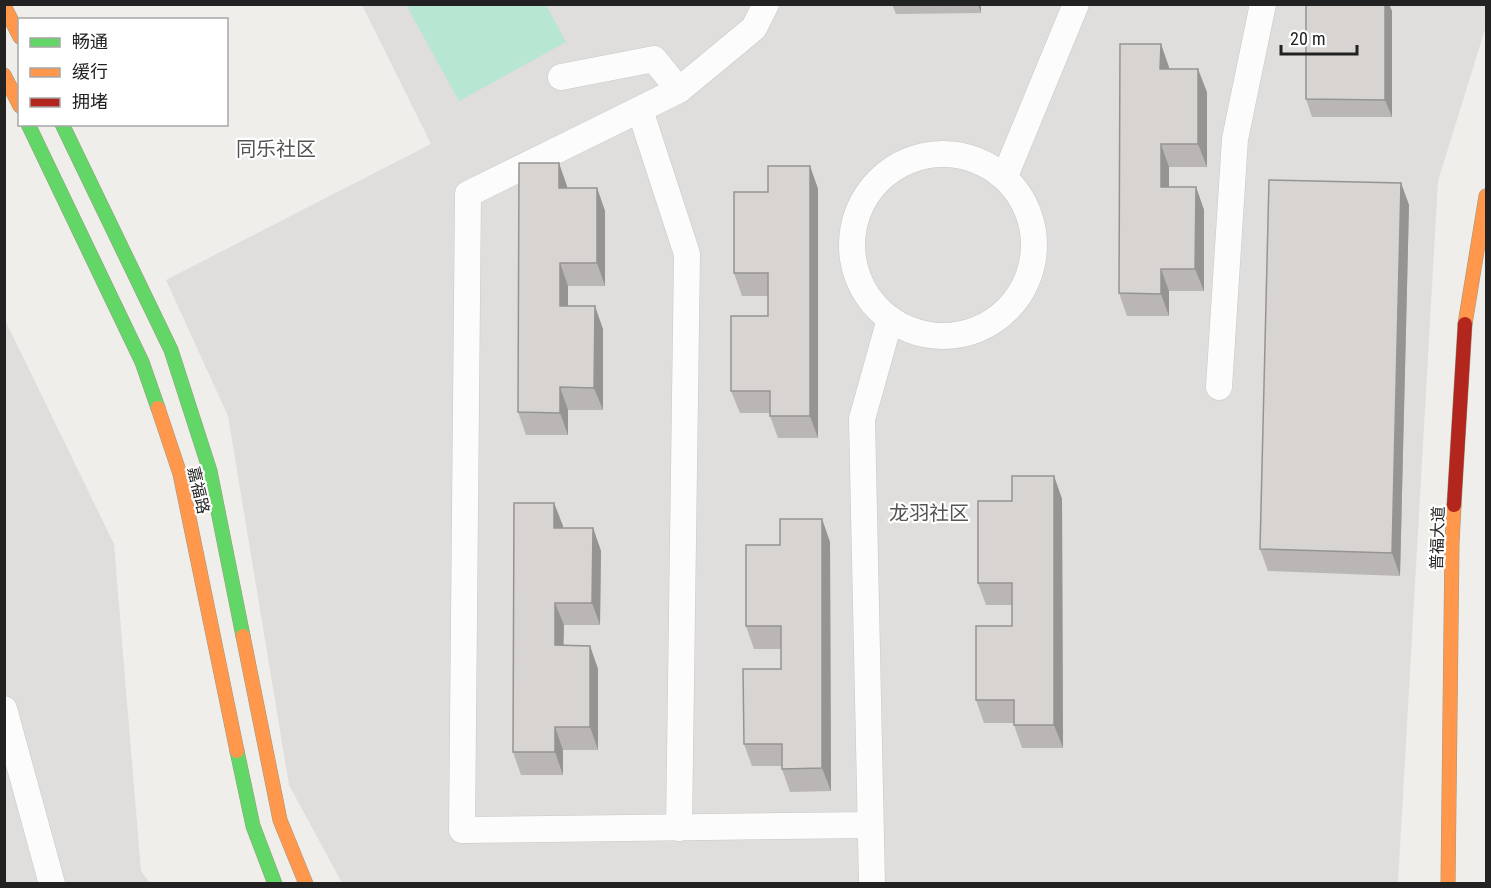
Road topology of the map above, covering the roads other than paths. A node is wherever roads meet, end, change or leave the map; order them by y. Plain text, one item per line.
1 (766, 4) edge
2 (1076, 4) edge
3 (1263, 4) edge
4 (4, 6) edge
5 (18, 33) edge
6 (4, 75) edge
7 (561, 77) dead end
8 (679, 90) junction
9 (18, 102) edge
10 (640, 110) junction
11 (29, 126) edge
12 (63, 126) edge
13 (1005, 176) junction
14 (1486, 196) edge
15 (890, 319) junction
16 (1219, 387) dead end
17 (4, 708) edge
18 (870, 825) junction
19 (679, 828) junction
20 (52, 884) edge
21 (275, 884) edge
22 (306, 884) edge
23 (872, 884) edge
24 (1448, 884) edge

1 - 8 street
2 - 13 street
3 - 16 street
4 - 5 main road
6 - 9 main road
7 - 8 street
8 - 10 street
10 - 19 street
10 - 19 street
11 - 21 main road, 嘉福路
12 - 22 main road, 嘉福路
13 - 15 street
13 - 15 street
14 - 24 main road, 普福大道
15 - 18 street
17 - 20 street
18 - 19 street
18 - 23 street

